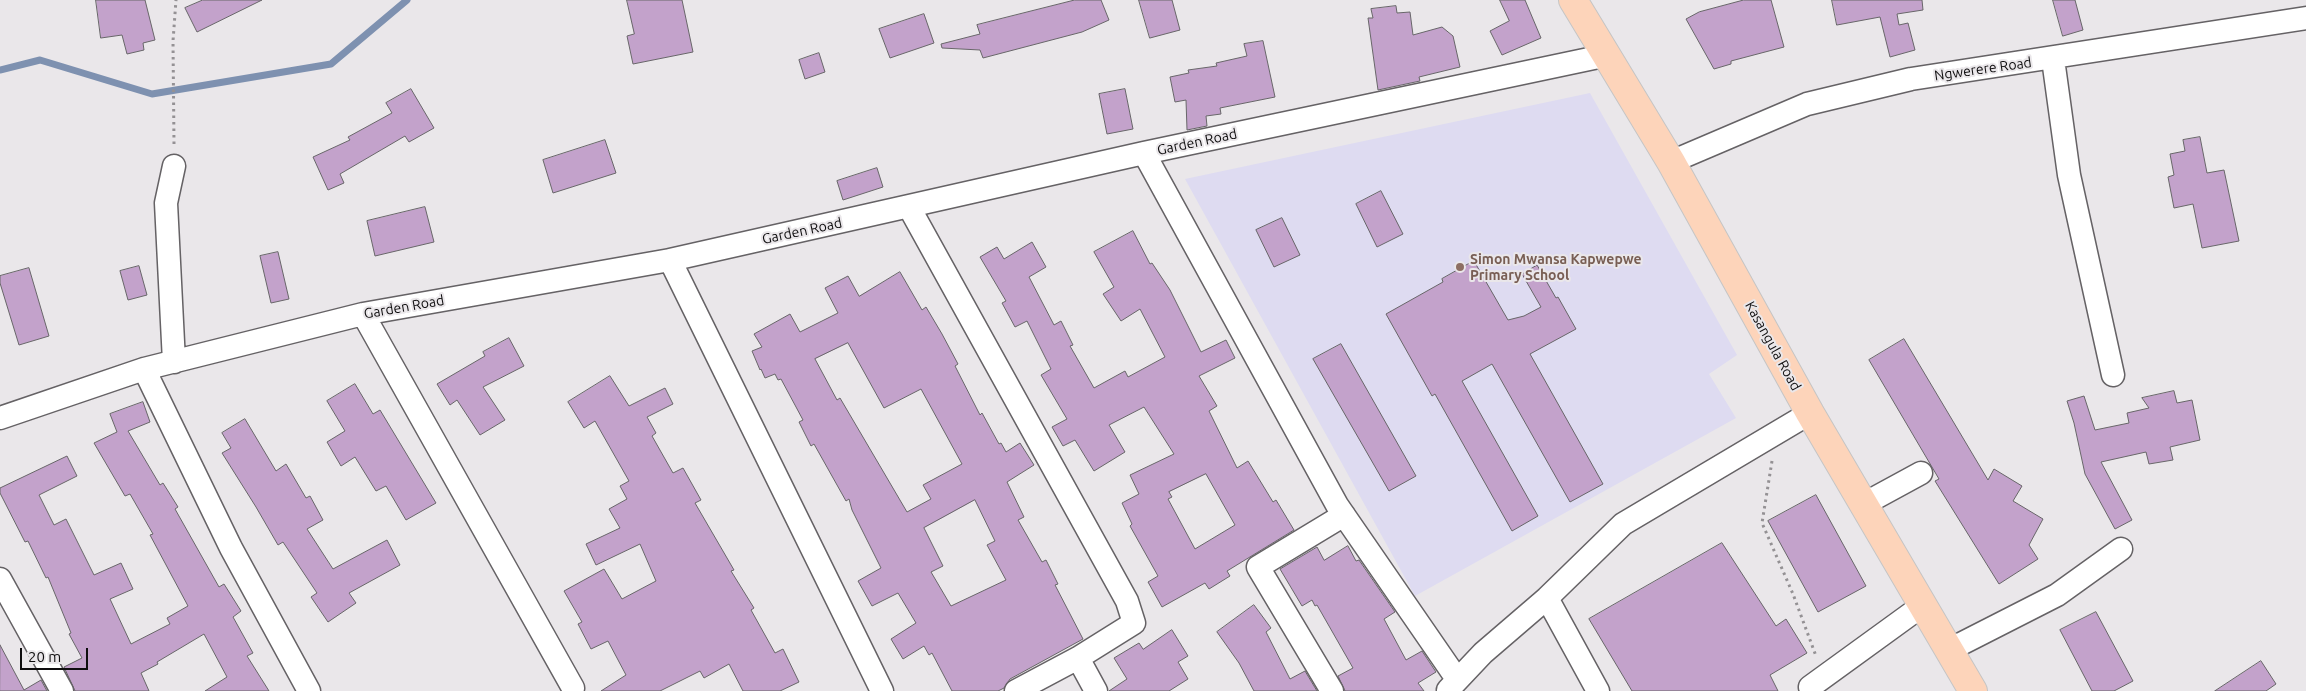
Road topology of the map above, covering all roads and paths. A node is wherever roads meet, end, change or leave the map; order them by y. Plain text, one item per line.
1 (176, 0) edge
2 (1573, 0) edge
3 (2306, 18) edge
4 (1608, 55) junction
5 (2053, 59) junction
6 (1144, 153) junction
7 (1671, 162) junction
8 (174, 166) joint
9 (909, 207) junction
10 (670, 260) junction
11 (363, 314) junction
12 (174, 362) junction
13 (144, 369) junction
14 (2113, 375) dead end
15 (1810, 414) junction
16 (0, 418) edge
17 (1775, 435) junction
18 (1921, 473) dead end
19 (1864, 504) junction
20 (1344, 515) junction
21 (2121, 550) dead end
22 (0, 579) edge
23 (1547, 598) junction
24 (1923, 604) junction
25 (1949, 650) junction
26 (1078, 658) junction
27 (1452, 685) edge
28 (1810, 687) joint
29 (573, 688) dead end
30 (62, 691) edge
31 (309, 691) edge
32 (882, 691) edge
33 (1016, 691) edge
34 (1096, 691) edge
35 (1332, 691) edge
36 (1598, 691) edge
37 (1973, 691) edge

1 - 8 path
2 - 4 main road, Kasangula Road
3 - 5 street, Ngwerere Road
4 - 6 street, Garden Road
4 - 7 main road, Kasangula Road
5 - 7 street, Ngwerere Road
5 - 14 street
6 - 9 street, Garden Road
6 - 20 street
7 - 15 main road, Kasangula Road
8 - 12 street
9 - 10 street, Garden Road
9 - 26 street
10 - 11 street, Garden Road
10 - 32 street
11 - 12 street, Garden Road
11 - 29 street
12 - 13 street, Garden Road
13 - 16 street, Garden Road
13 - 31 street
15 - 17 street
15 - 19 main road, Kasangula Road
17 - 23 street
17 - 28 path
18 - 19 street
19 - 24 main road, Kasangula Road
20 - 27 street
20 - 35 street
21 - 25 street
22 - 30 street
23 - 27 street
23 - 36 street
24 - 25 main road, Kasangula Road
24 - 28 street
25 - 37 main road, Kasangula Road
26 - 33 street
26 - 34 street

